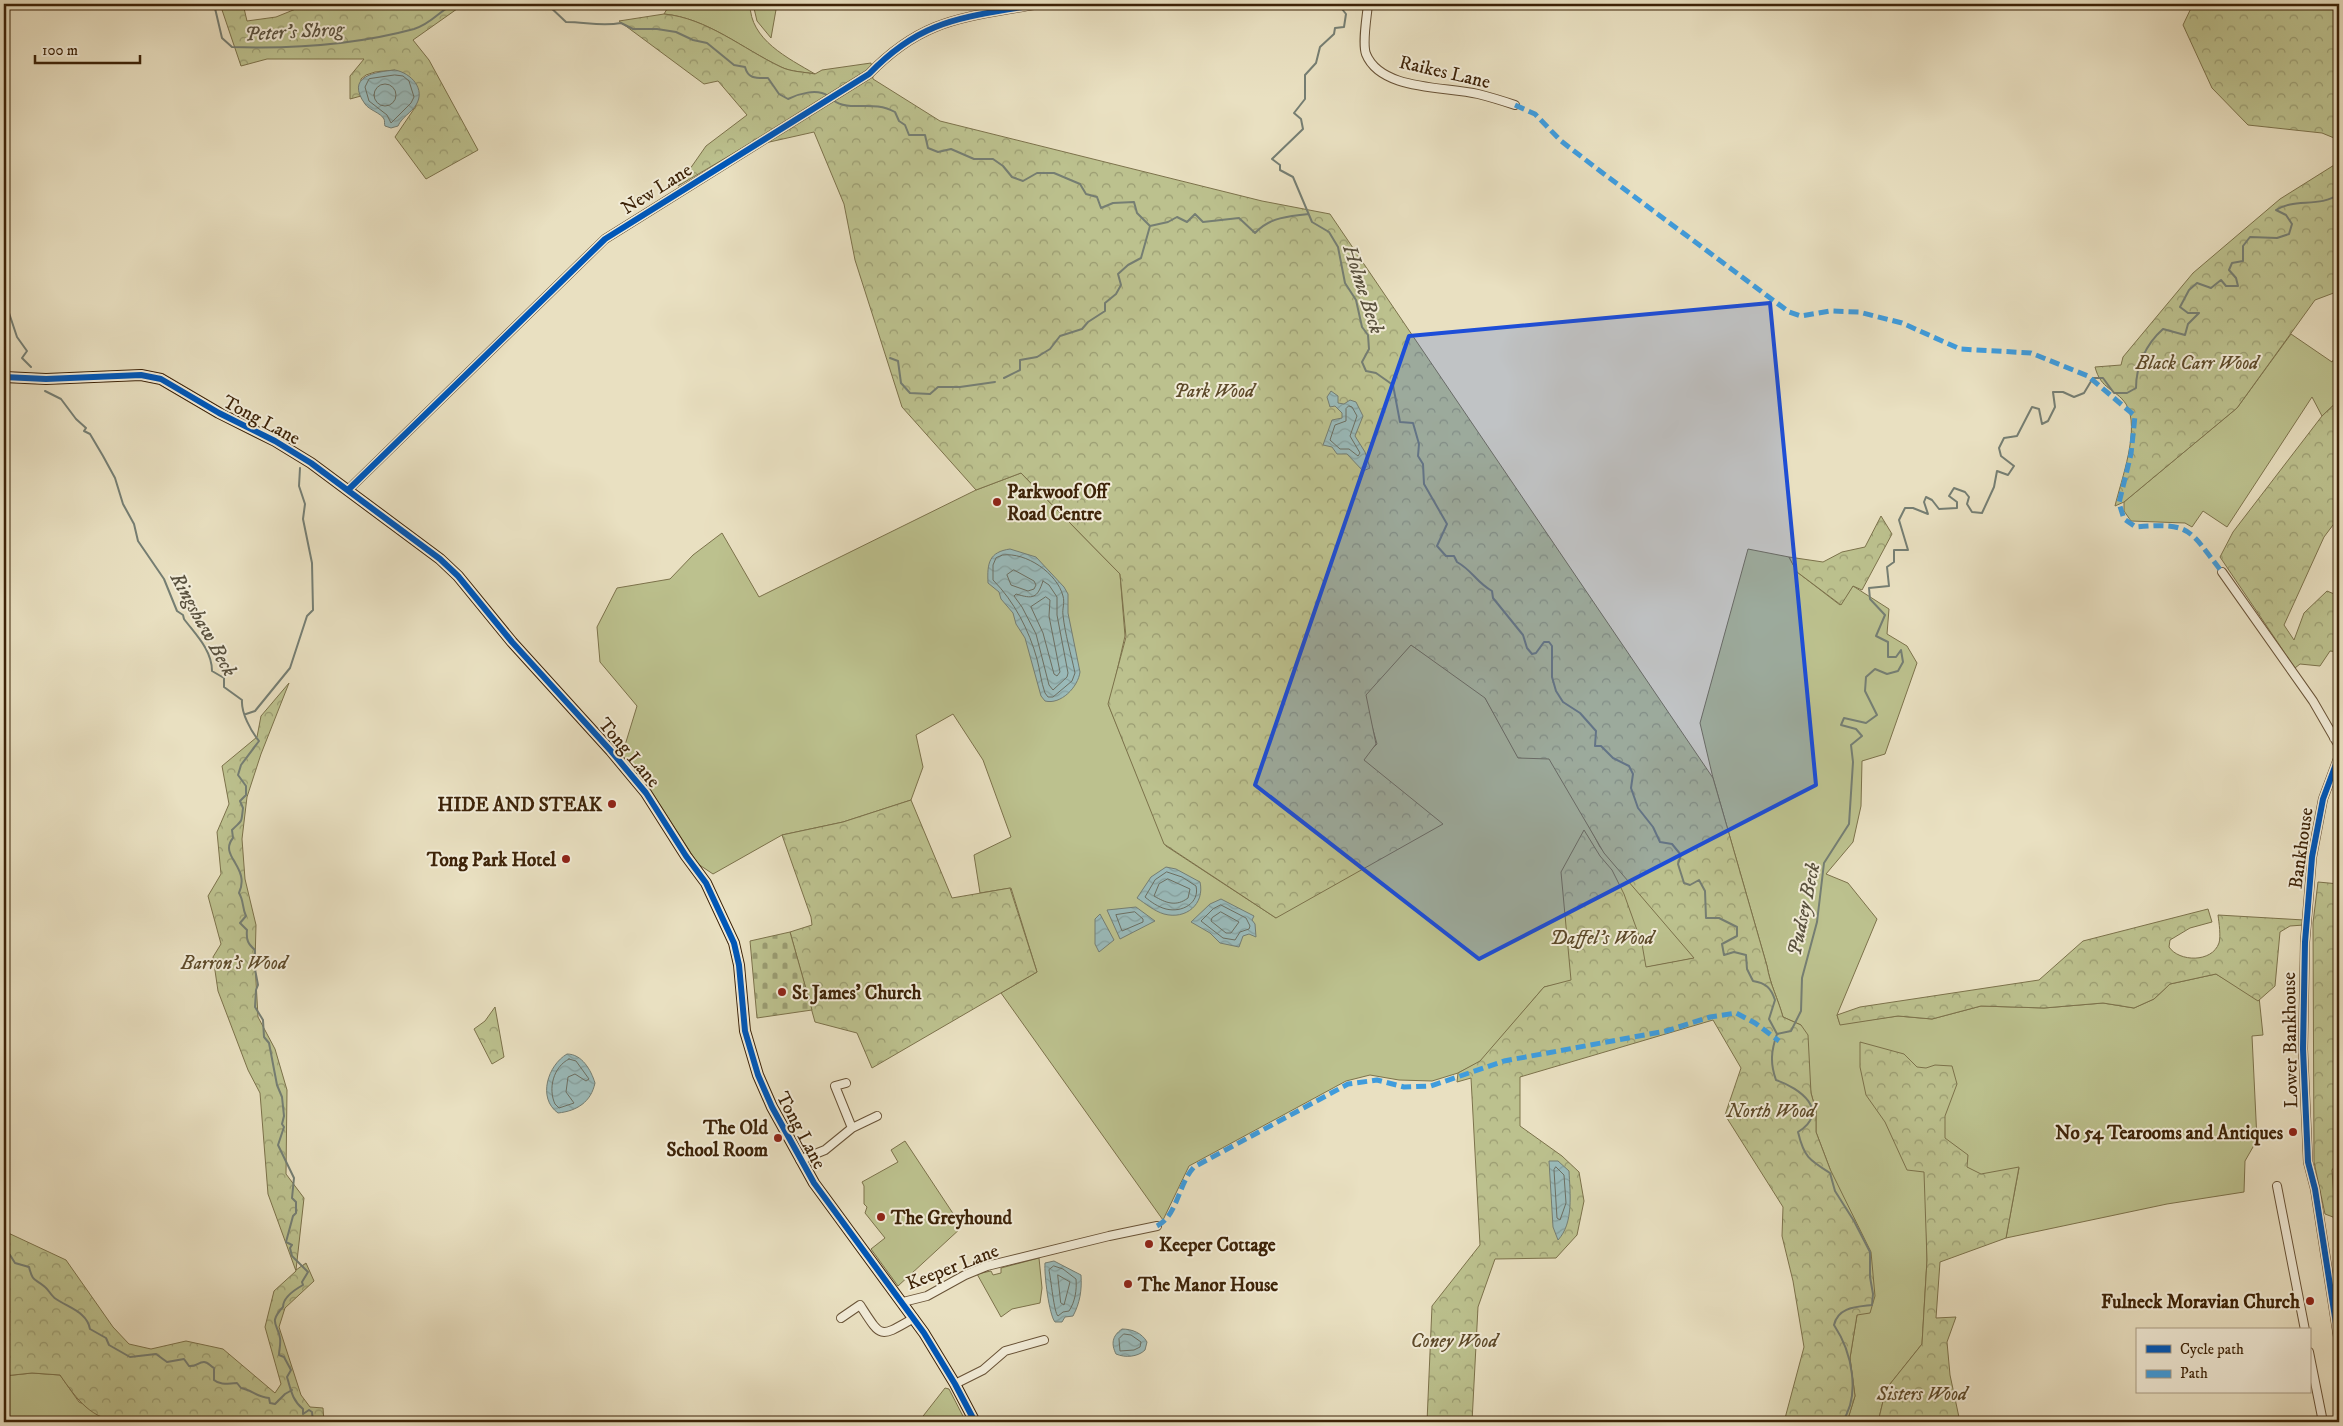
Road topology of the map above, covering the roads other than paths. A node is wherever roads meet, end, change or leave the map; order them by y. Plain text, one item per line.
1 (1038, 4) edge
2 (1368, 4) edge
3 (1515, 105) dead end
4 (4, 377) edge
5 (348, 490) junction
6 (2222, 572) dead end
7 (2339, 722) edge
8 (2334, 738) junction
9 (2339, 746) edge
10 (2339, 756) edge
11 (2307, 918) joint
12 (846, 1082) dead end
13 (877, 1116) dead end
14 (852, 1128) junction
15 (800, 1160) junction
16 (2277, 1186) dead end
17 (1157, 1226) dead end
18 (903, 1302) junction
19 (841, 1318) dead end
20 (914, 1318) junction
21 (2305, 1328) edge
22 (1044, 1340) dead end
23 (2339, 1343) edge
24 (2310, 1357) edge
25 (955, 1384) junction
26 (975, 1422) edge
27 (2323, 1422) edge

1 - 5 street, New Lane
2 - 3 street, Raikes Lane
4 - 5 street, Tong Lane
5 - 15 street, Tong Lane
6 - 8 street
7 - 8 street
8 - 9 street
10 - 11 street, Bankhouse
11 - 23 street, Lower Bankhouse
12 - 14 street
13 - 14 street
14 - 15 street
15 - 18 street, Tong Lane
16 - 21 street
17 - 18 street, Keeper Lane
18 - 20 street, Tong Lane
19 - 20 street
20 - 25 street, Tong Lane
22 - 25 street
24 - 27 street
25 - 26 street, Tong Lane

